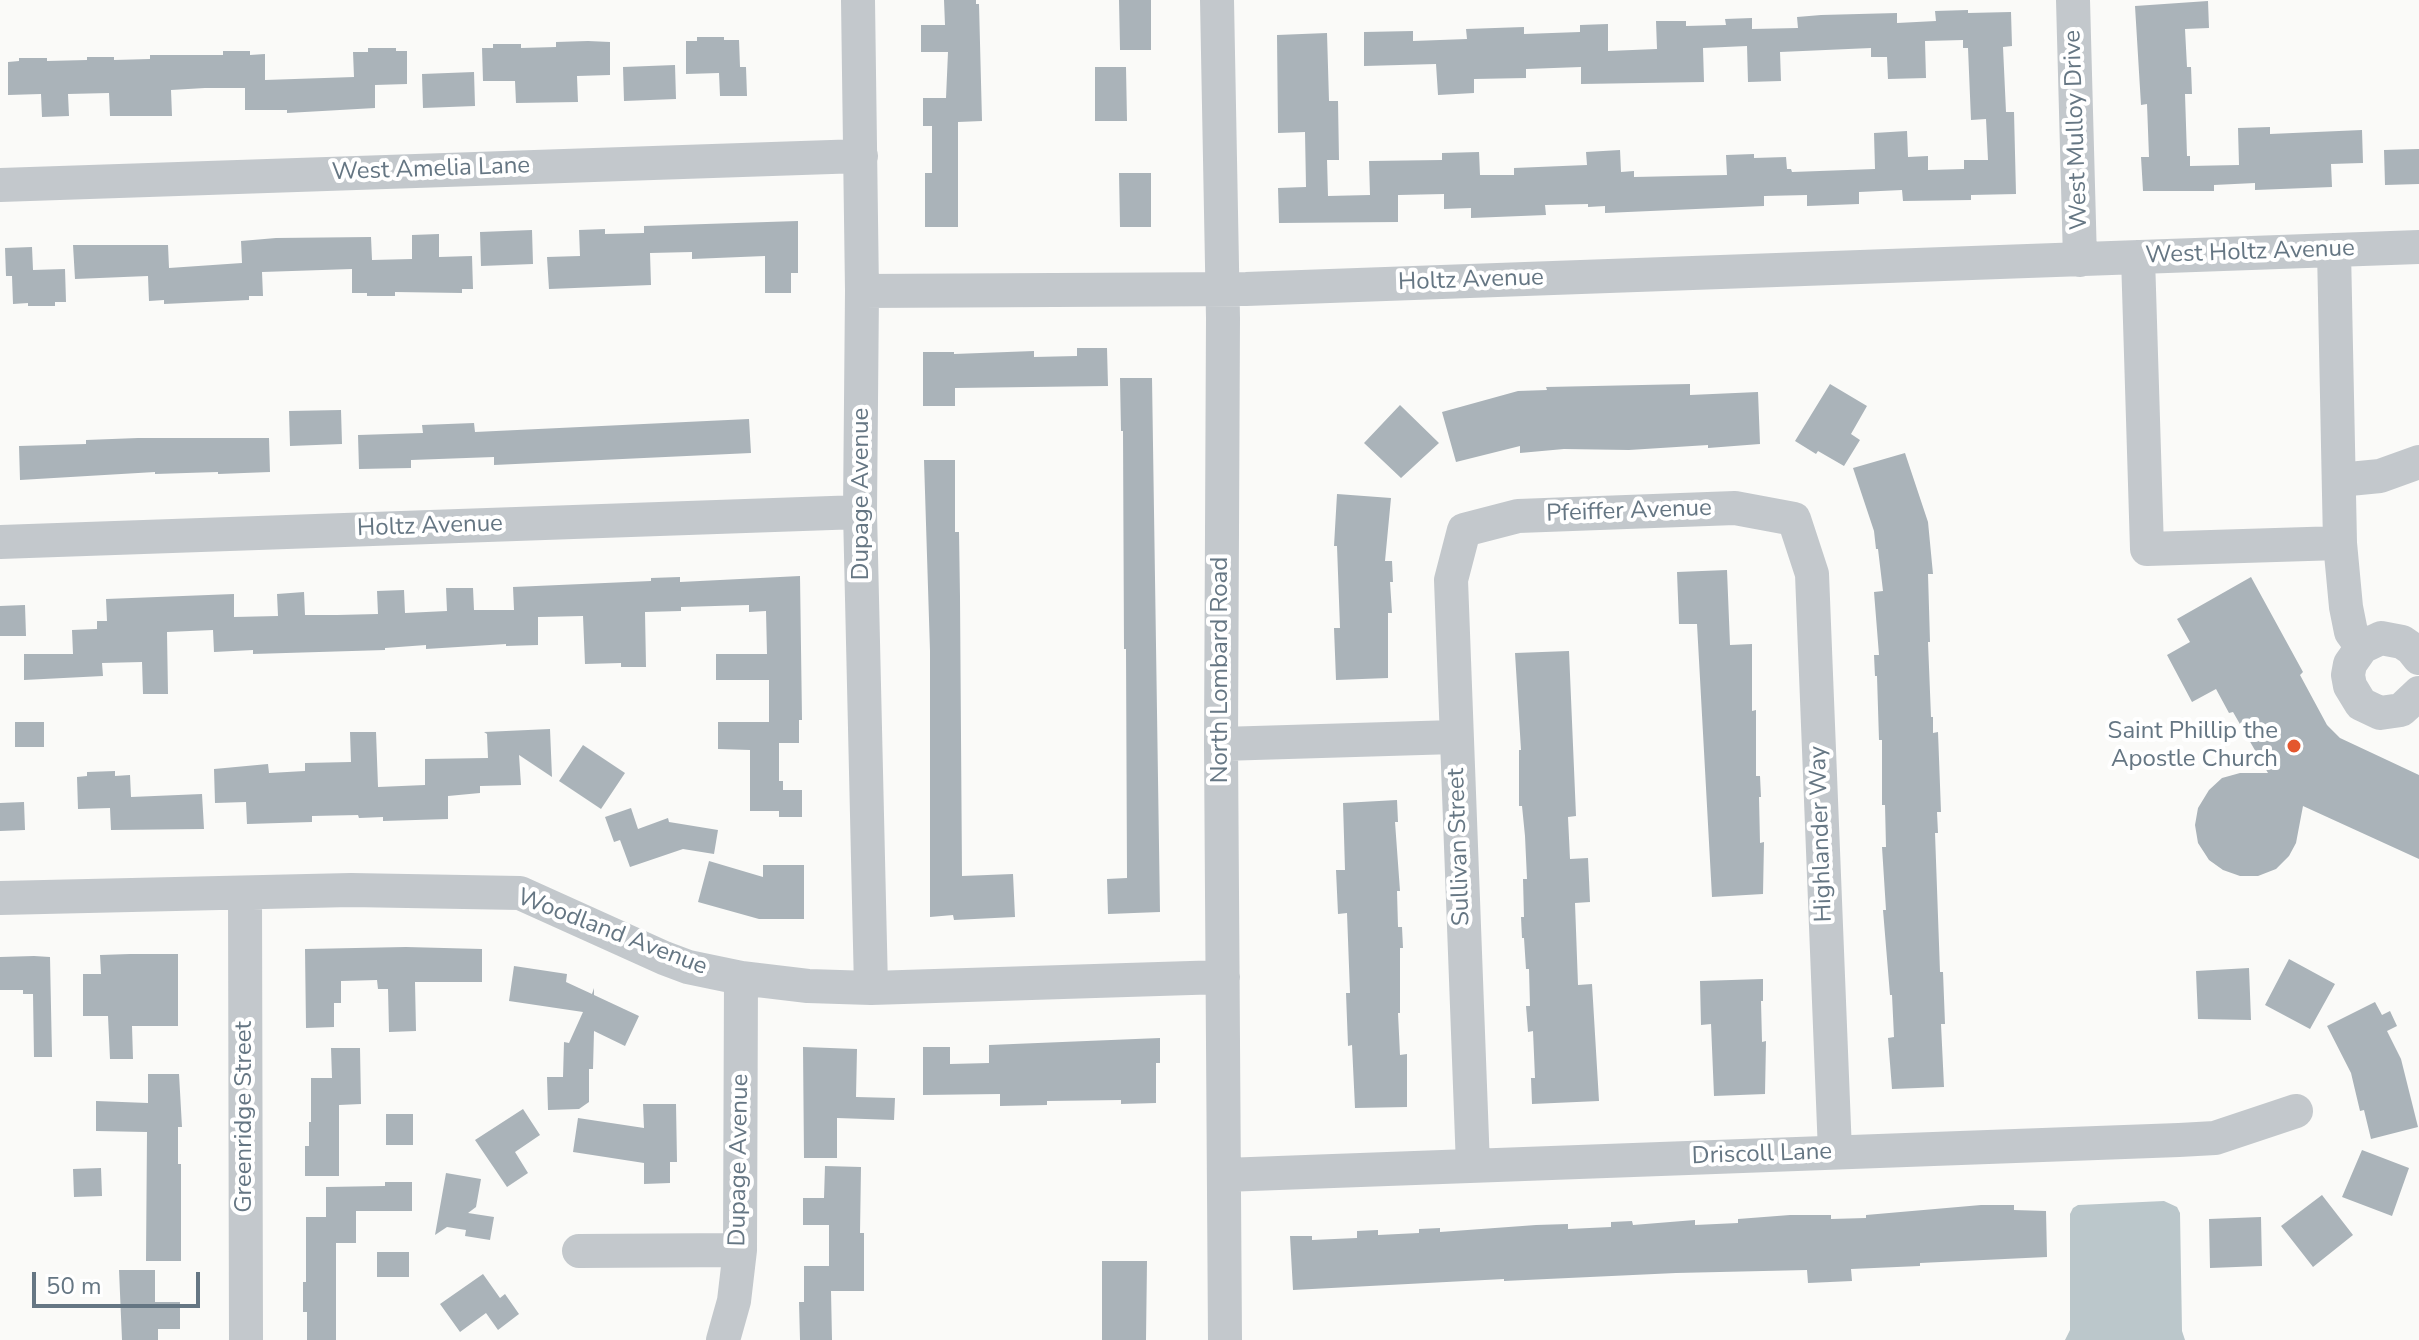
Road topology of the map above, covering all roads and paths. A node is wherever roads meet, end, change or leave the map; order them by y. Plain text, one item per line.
1 (858, 0) edge
2 (1217, 0) edge
3 (2073, 0) edge
4 (861, 156) junction
5 (0, 185) edge
6 (2419, 247) edge
7 (2334, 250) junction
8 (2138, 257) junction
9 (2080, 260) junction
10 (1223, 289) junction
11 (862, 291) junction
12 (2419, 462) edge
13 (2339, 480) junction
14 (860, 512) junction
15 (1794, 519) joint
16 (1464, 530) joint
17 (0, 542) edge
18 (2340, 543) junction
19 (2362, 647) junction
20 (2419, 658) edge
21 (2419, 693) edge
22 (1455, 737) junction
23 (1221, 744) junction
24 (245, 893) junction
25 (0, 898) edge
26 (1223, 977) junction
27 (741, 978) junction
28 (871, 988) junction
29 (2296, 1111) dead end
30 (1835, 1152) junction
31 (1473, 1166) junction
32 (1224, 1175) junction
33 (740, 1250) junction
34 (579, 1251) dead end
35 (246, 1340) edge
36 (723, 1340) edge
37 (1225, 1340) edge

1 - 4 street, Dupage Avenue
2 - 10 street, North Lombard Road
3 - 9 street, West Mulloy Drive
4 - 5 street, West Amelia Lane
4 - 11 street, Dupage Avenue
6 - 7 street, West Holtz Avenue
7 - 8 street, West Holtz Avenue
7 - 13 street
8 - 9 street, West Holtz Avenue
8 - 18 street
9 - 10 street, Holtz Avenue
10 - 11 street, Holtz Avenue
10 - 23 street, North Lombard Road
11 - 14 street, Dupage Avenue
12 - 13 street
13 - 18 street
14 - 17 street, Holtz Avenue
14 - 28 street, Dupage Avenue
15 - 16 street, Pfeiffer Avenue
15 - 30 street, Highlander Way
16 - 22 street, Sullivan Street
18 - 19 street
19 - 20 street
19 - 21 street
22 - 23 street
22 - 31 street, Sullivan Street
23 - 26 street, North Lombard Road
24 - 25 street, Woodland Avenue
24 - 27 street, Woodland Avenue
24 - 35 street, Greenridge Street
26 - 28 street, Woodland Avenue
26 - 32 street, North Lombard Road
27 - 28 street, Woodland Avenue
27 - 33 street, Dupage Avenue
29 - 30 street, Driscoll Lane
30 - 31 street, Driscoll Lane
31 - 32 street, Driscoll Lane
32 - 37 street, North Lombard Road
33 - 34 street
33 - 36 street, Dupage Avenue

